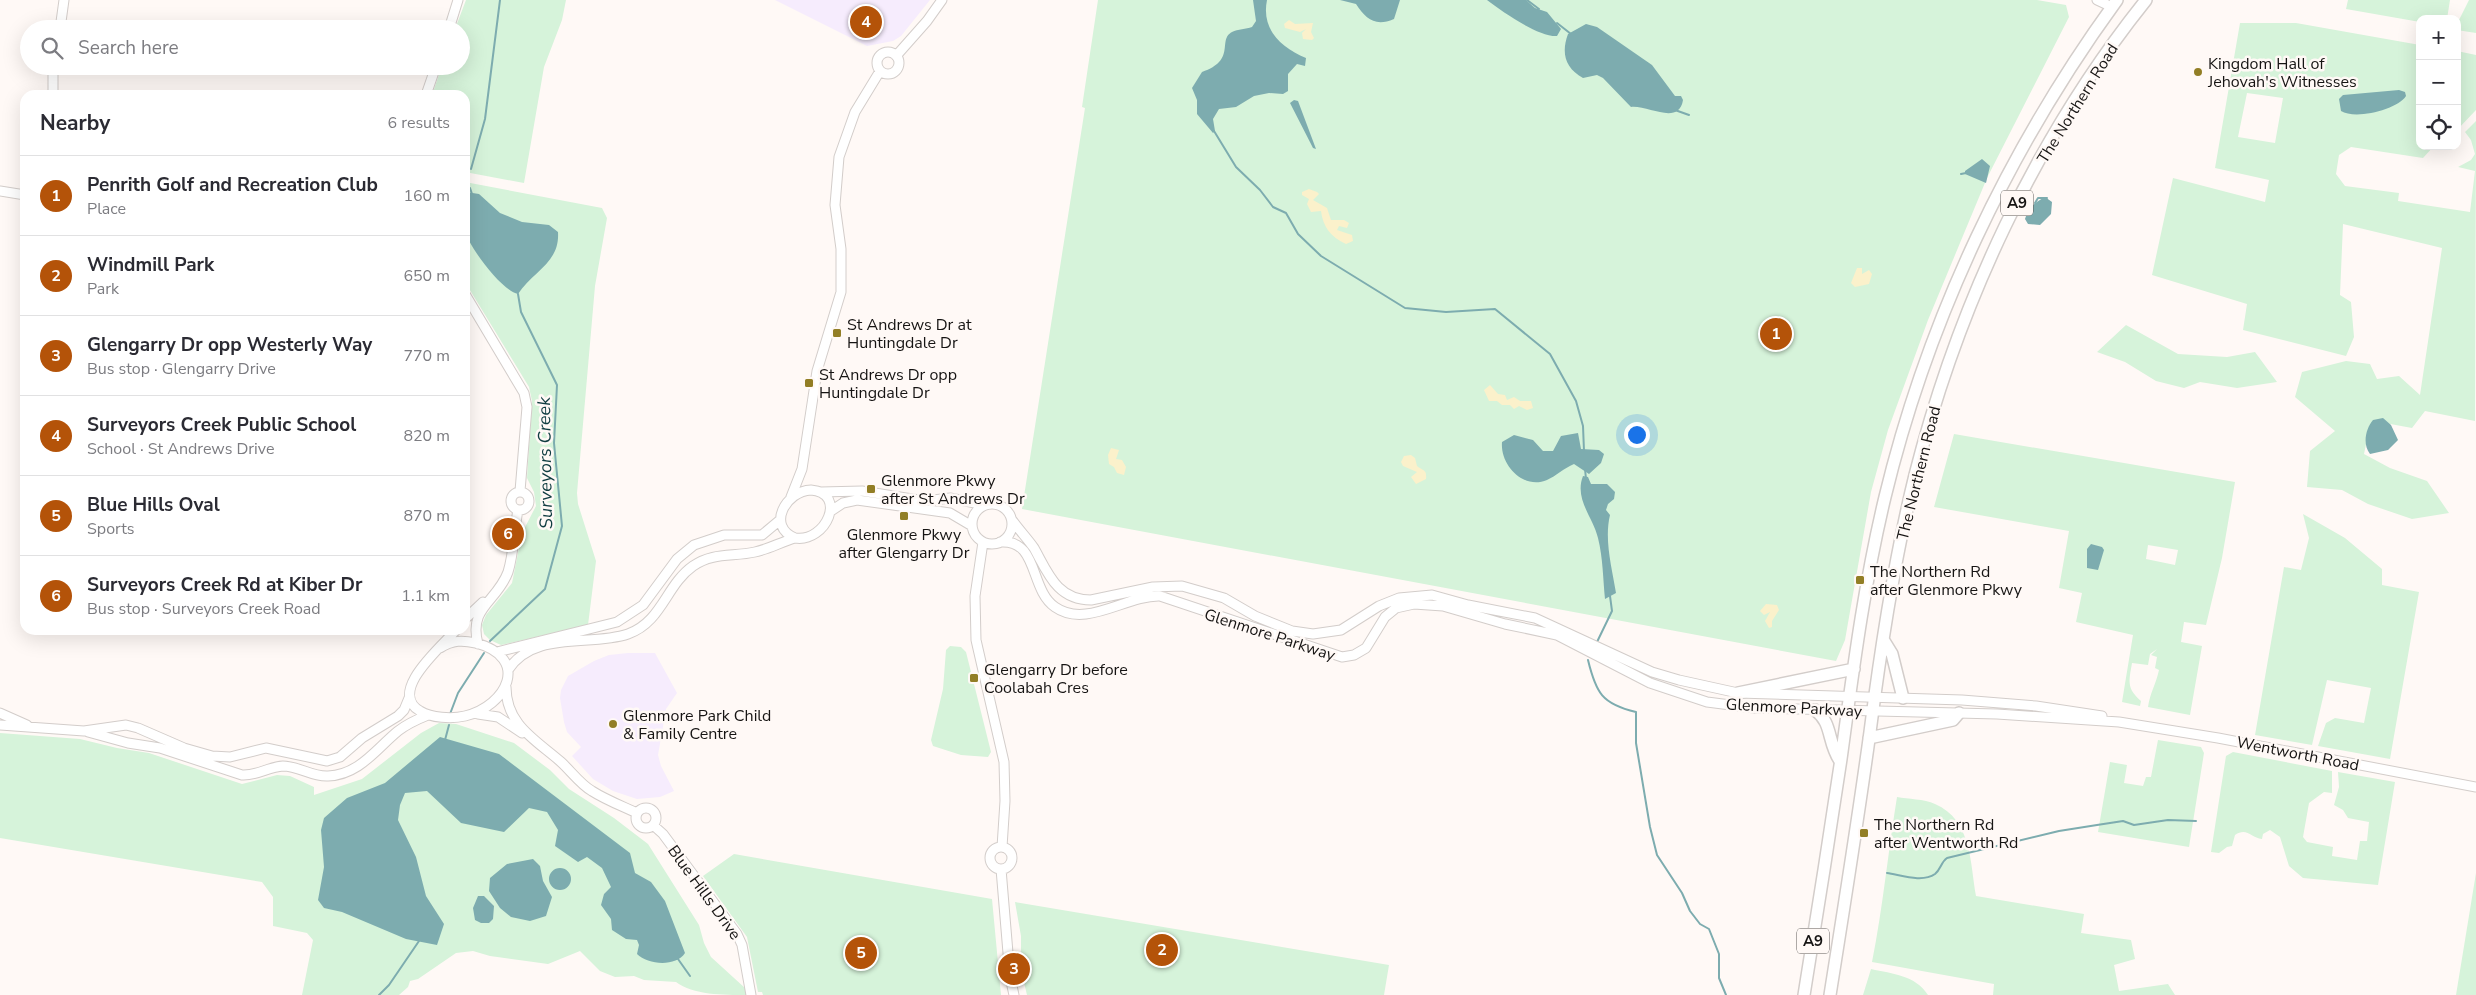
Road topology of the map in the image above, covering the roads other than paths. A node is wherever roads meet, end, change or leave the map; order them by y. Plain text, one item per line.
1 (64, 0) edge
2 (458, 0) edge
3 (942, 0) edge
4 (2097, 0) edge
5 (2146, 0) edge
6 (2114, 4) edge
7 (61, 20) edge
8 (452, 20) edge
9 (896, 56) junction
10 (880, 71) junction
11 (54, 75) edge
12 (433, 75) edge
13 (53, 90) edge
14 (428, 90) edge
15 (0, 191) edge
16 (20, 194) edge
17 (470, 302) edge
18 (802, 469) junction
19 (520, 491) junction
20 (818, 491) junction
21 (791, 498) junction
22 (985, 505) junction
23 (518, 510) junction
24 (831, 511) junction
25 (780, 520) junction
26 (1012, 520) junction
27 (972, 526) junction
28 (795, 538) junction
29 (983, 542) junction
30 (1000, 542) junction
31 (498, 588) junction
32 (470, 614) edge
33 (1272, 623) junction
34 (1268, 632) junction
35 (452, 635) edge
36 (1884, 640) junction
37 (478, 644) junction
38 (1583, 644) junction
39 (440, 648) junction
40 (497, 652) junction
41 (1604, 655) junction
42 (1854, 669) junction
43 (508, 670) junction
44 (506, 687) junction
45 (1738, 693) junction
46 (1850, 697) junction
47 (409, 698) junction
48 (1874, 698) junction
49 (1903, 698) junction
50 (1815, 710) junction
51 (1848, 710) junction
52 (1872, 711) junction
53 (0, 713) edge
54 (1959, 713) junction
55 (473, 714) junction
56 (428, 715) junction
57 (2119, 722) junction
58 (0, 725) edge
59 (34, 727) junction
60 (84, 731) junction
61 (531, 738) junction
62 (1869, 738) junction
63 (1840, 761) junction
64 (2476, 787) edge
65 (638, 813) junction
66 (653, 825) junction
67 (1002, 847) junction
68 (1001, 869) junction
69 (752, 995) edge
70 (1014, 995) edge
71 (1804, 995) edge
72 (1830, 995) edge

1 - 7 main road
2 - 8 main road
3 - 9 main road
4 - 6 main road
5 - 36 highway, The Northern Road / A9
6 - 42 highway, The Northern Road / A9
9 - 10 main road
9 - 10 main road
10 - 18 main road
11 - 13 main road
12 - 14 main road
15 - 16 main road
17 - 19 main road
18 - 20 main road
18 - 21 main road
19 - 23 main road
19 - 23 main road
20 - 21 main road
20 - 22 main road
20 - 24 main road
21 - 25 main road
22 - 26 main road
22 - 27 main road
23 - 31 main road
24 - 27 main road
24 - 28 main road
25 - 28 main road
25 - 40 main road
26 - 30 main road
26 - 33 main road, Glenmore Parkway
27 - 29 main road
28 - 43 main road
29 - 30 main road
29 - 67 main road
30 - 34 main road, Glenmore Parkway
31 - 32 main road
31 - 37 main road
33 - 34 main road
33 - 38 main road, Glenmore Parkway
34 - 38 main road, Glenmore Parkway
35 - 39 main road
36 - 48 highway, The Northern Road / A9
36 - 49 highway
37 - 39 main road
37 - 40 main road
38 - 41 main road, Glenmore Parkway
39 - 47 main road
40 - 43 main road
41 - 45 main road, Glenmore Parkway
41 - 50 main road, Glenmore Parkway
42 - 45 highway
42 - 46 highway, The Northern Road / A9
43 - 44 main road
44 - 55 main road
44 - 61 main road
45 - 46 main road, Glenmore Parkway
46 - 48 main road, Glenmore Parkway
46 - 51 highway, The Northern Road / A9
47 - 56 main road
47 - 60 main road
48 - 49 main road, Wentworth Road
48 - 52 highway, The Northern Road / A9
49 - 57 main road, Wentworth Road
50 - 51 main road, Glenmore Parkway
50 - 63 highway
51 - 52 main road, Glenmore Parkway
51 - 63 highway, The Northern Road / A9
52 - 54 main road, Wentworth Road
52 - 62 highway, The Northern Road / A9
53 - 59 main road
54 - 57 main road, Wentworth Road
54 - 62 highway
55 - 56 main road
55 - 61 main road
56 - 60 main road
57 - 64 main road, Wentworth Road
58 - 59 main road
59 - 60 main road
61 - 65 main road
62 - 72 highway, The Northern Road / A9
63 - 71 highway, The Northern Road / A9
65 - 66 main road
65 - 66 main road
66 - 69 main road, Blue Hills Drive
67 - 68 main road
67 - 68 main road
68 - 70 main road

